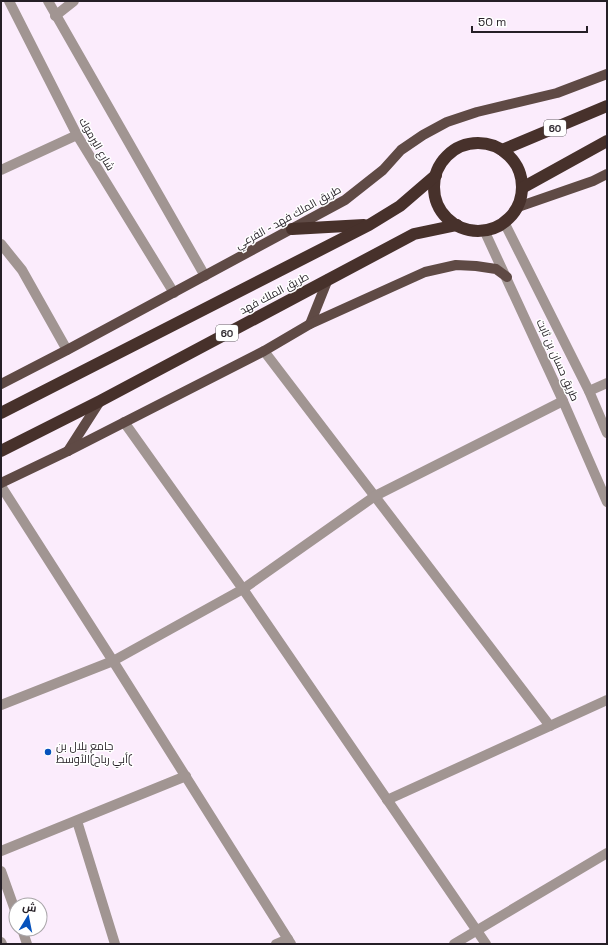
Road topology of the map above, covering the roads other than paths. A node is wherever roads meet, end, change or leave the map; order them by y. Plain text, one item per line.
1 (9, 1) edge
2 (48, 1) edge
3 (74, 1) edge
4 (55, 16) junction
5 (607, 74) edge
6 (607, 106) edge
7 (77, 135) junction
8 (607, 141) edge
9 (502, 150) junction
10 (1, 170) edge
11 (607, 174) edge
12 (436, 175) junction
13 (522, 188) junction
14 (518, 207) junction
15 (504, 222) junction
16 (369, 225) junction
17 (457, 225) junction
18 (292, 229) junction
19 (484, 230) junction
20 (1, 244) edge
21 (205, 276) junction
22 (507, 277) junction
23 (328, 279) junction
24 (174, 293) junction
25 (310, 324) junction
26 (68, 350) junction
27 (264, 351) junction
28 (607, 383) edge
29 (1, 384) edge
30 (590, 392) junction
31 (100, 401) junction
32 (563, 401) junction
33 (1, 413) edge
34 (124, 422) junction
35 (607, 433) edge
36 (1, 451) edge
37 (68, 451) junction
38 (1, 483) edge
39 (1, 486) edge
40 (376, 496) junction
41 (607, 502) edge
42 (243, 589) junction
43 (113, 661) junction
44 (607, 700) edge
45 (1, 705) edge
46 (550, 726) junction
47 (186, 776) junction
48 (387, 800) junction
49 (77, 821) junction
50 (1, 852) edge
51 (607, 853) edge
52 (1, 871) edge
53 (10, 897) edge
54 (477, 930) junction
55 (290, 941) edge
56 (115, 944) edge
57 (276, 944) edge
58 (454, 944) edge
59 (486, 944) edge

1 - 7 street, شارع اليرموك
2 - 4 street
3 - 4 street
4 - 21 street
5 - 18 main road, طريق الملك فهد - الفرعي
6 - 9 highway, 60
7 - 10 street
7 - 24 street, شارع اليرموك
8 - 13 highway
9 - 12 highway
9 - 13 highway
11 - 14 main road
12 - 16 highway, طريق الملك فهد
12 - 17 highway
13 - 14 highway
14 - 15 highway
15 - 19 highway
15 - 30 street, طريق حسان بن ثابت
16 - 18 highway
16 - 33 highway, طريق الملك فهد
17 - 19 highway
17 - 23 highway, طريق الملك فهد / 60
18 - 21 main road, طريق الملك فهد - الفرعي
19 - 22 street, طريق حسان بن ثابت
20 - 26 street
21 - 24 main road, طريق الملك فهد - الفرعي
22 - 25 main road
22 - 32 street, طريق حسان بن ثابت
23 - 25 main road
23 - 31 highway, طريق الملك فهد / 60
24 - 26 main road, طريق الملك فهد - الفرعي
25 - 27 main road
26 - 29 main road, طريق الملك فهد - الفرعي
27 - 34 main road
27 - 40 street
28 - 30 street
30 - 35 street, طريق حسان بن ثابت
31 - 36 highway, طريق الملك فهد / 60
31 - 37 main road
32 - 40 street
32 - 41 street, طريق حسان بن ثابت
34 - 37 main road
34 - 42 street
37 - 38 main road
39 - 43 street
40 - 42 street
40 - 46 street
42 - 43 street
42 - 48 street
43 - 45 street
43 - 47 street
44 - 46 street
46 - 48 street
47 - 49 street
47 - 55 street
48 - 54 street
49 - 50 street
49 - 56 street
51 - 54 street
52 - 53 street
54 - 58 street
54 - 59 street
55 - 57 street

